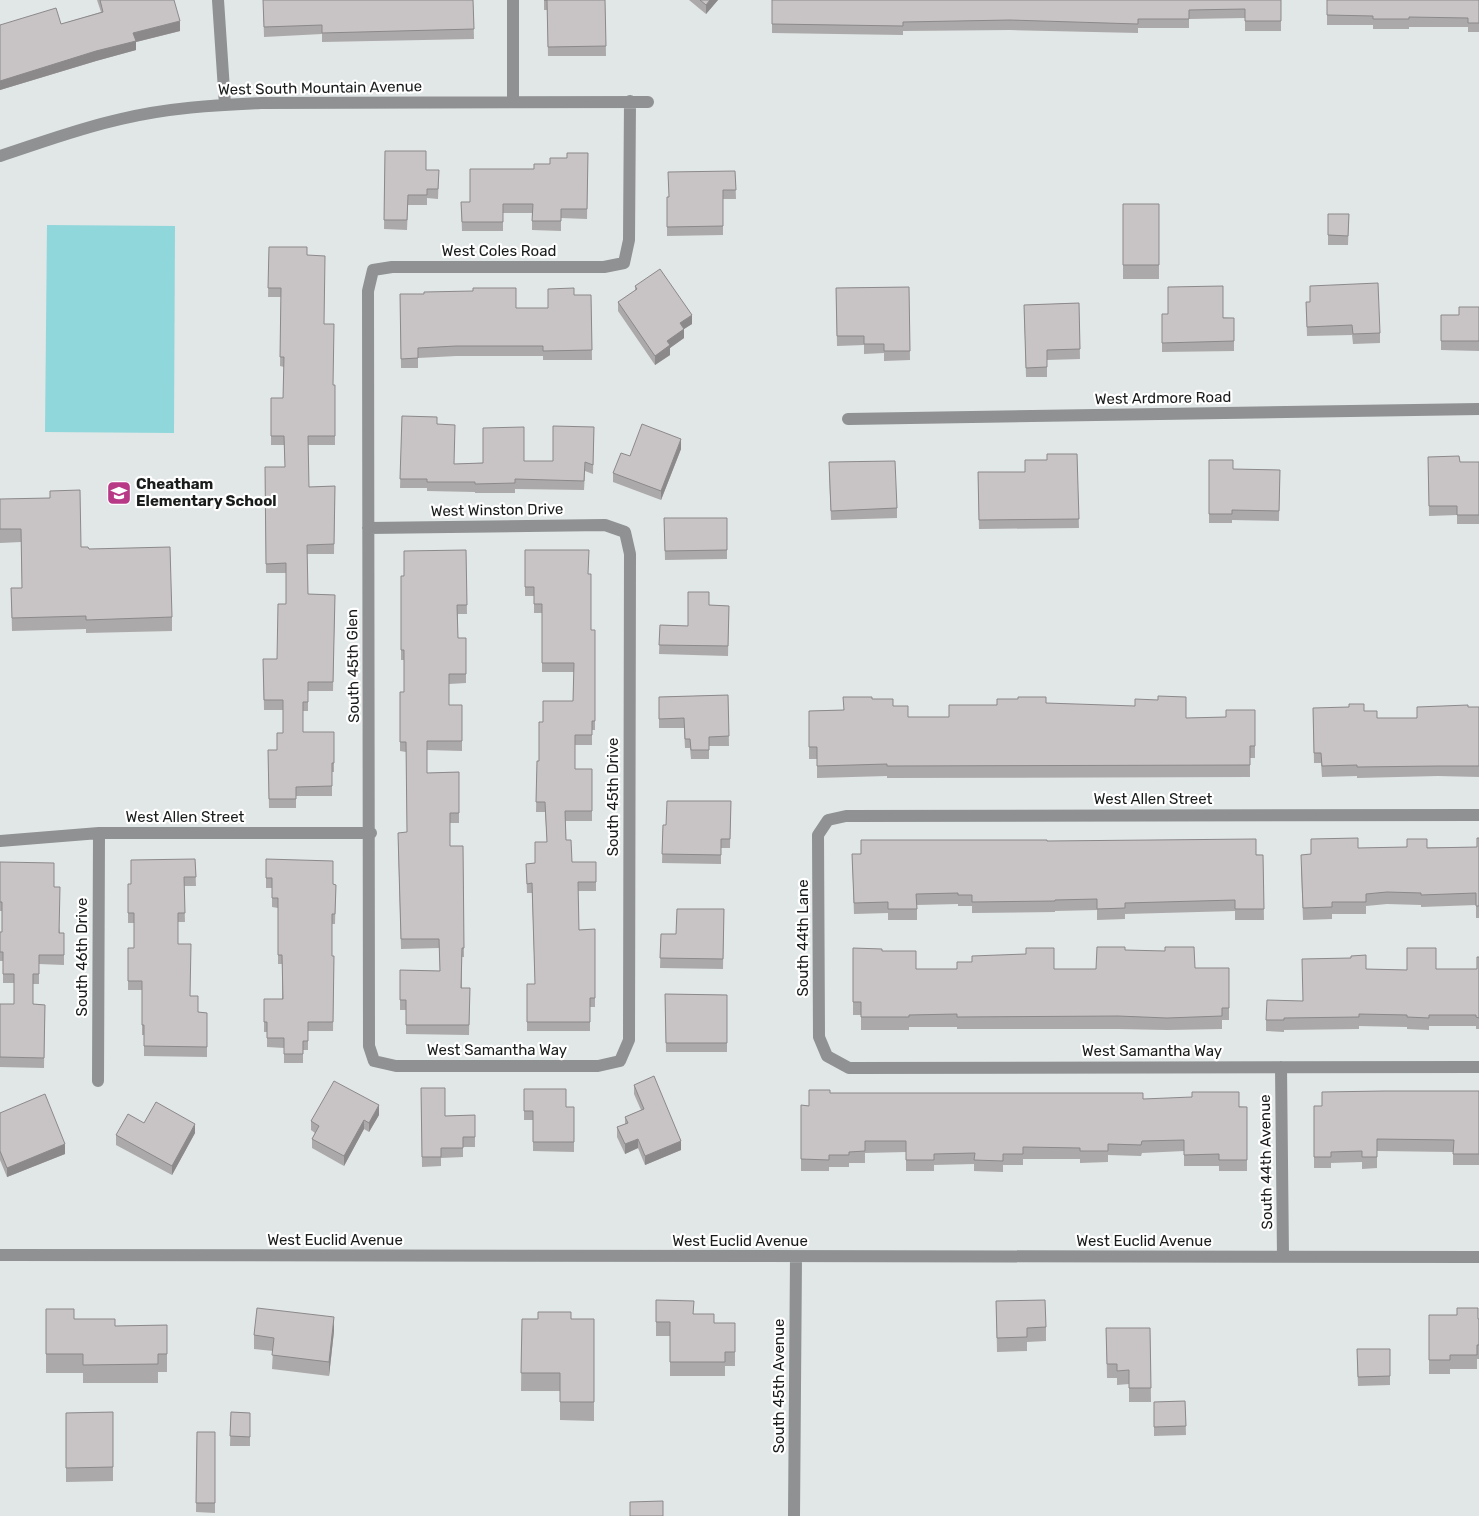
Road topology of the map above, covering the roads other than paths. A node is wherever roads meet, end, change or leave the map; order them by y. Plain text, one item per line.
1 (218, 0) edge
2 (513, 0) edge
3 (630, 101) junction
4 (513, 102) junction
5 (648, 102) dead end
6 (225, 104) junction
7 (0, 156) edge
8 (373, 270) joint
9 (1479, 409) edge
10 (848, 419) dead end
11 (368, 528) junction
12 (625, 532) joint
13 (1479, 816) edge
14 (828, 820) joint
15 (99, 833) junction
16 (371, 833) junction
17 (0, 841) edge
18 (827, 1056) joint
19 (620, 1060) joint
20 (374, 1062) joint
21 (1281, 1067) junction
22 (1479, 1067) edge
23 (98, 1081) dead end
24 (0, 1255) edge
25 (1479, 1256) edge
26 (796, 1257) junction
27 (1283, 1257) junction
28 (794, 1516) edge

1 - 6 street
2 - 4 street
3 - 4 street, West South Mountain Avenue
3 - 5 street, West South Mountain Avenue
3 - 8 street, West Coles Road
4 - 6 street, West South Mountain Avenue
6 - 7 street, West South Mountain Avenue
8 - 11 street, South 45th Glen
9 - 10 street, West Ardmore Road
11 - 12 street, West Winston Drive
11 - 16 street, South 45th Glen
12 - 19 street, South 45th Drive
13 - 14 street, West Allen Street
14 - 18 street, South 44th Lane
15 - 16 street, West Allen Street
15 - 17 street, West Allen Street
15 - 23 street, South 46th Drive
16 - 20 street, South 45th Glen
18 - 21 street, West Samantha Way
19 - 20 street, West Samantha Way
21 - 22 street, West Samantha Way
21 - 27 street, South 44th Avenue
24 - 26 street, West Euclid Avenue
25 - 27 street, West Euclid Avenue
26 - 27 street, West Euclid Avenue
26 - 28 street, South 45th Avenue

